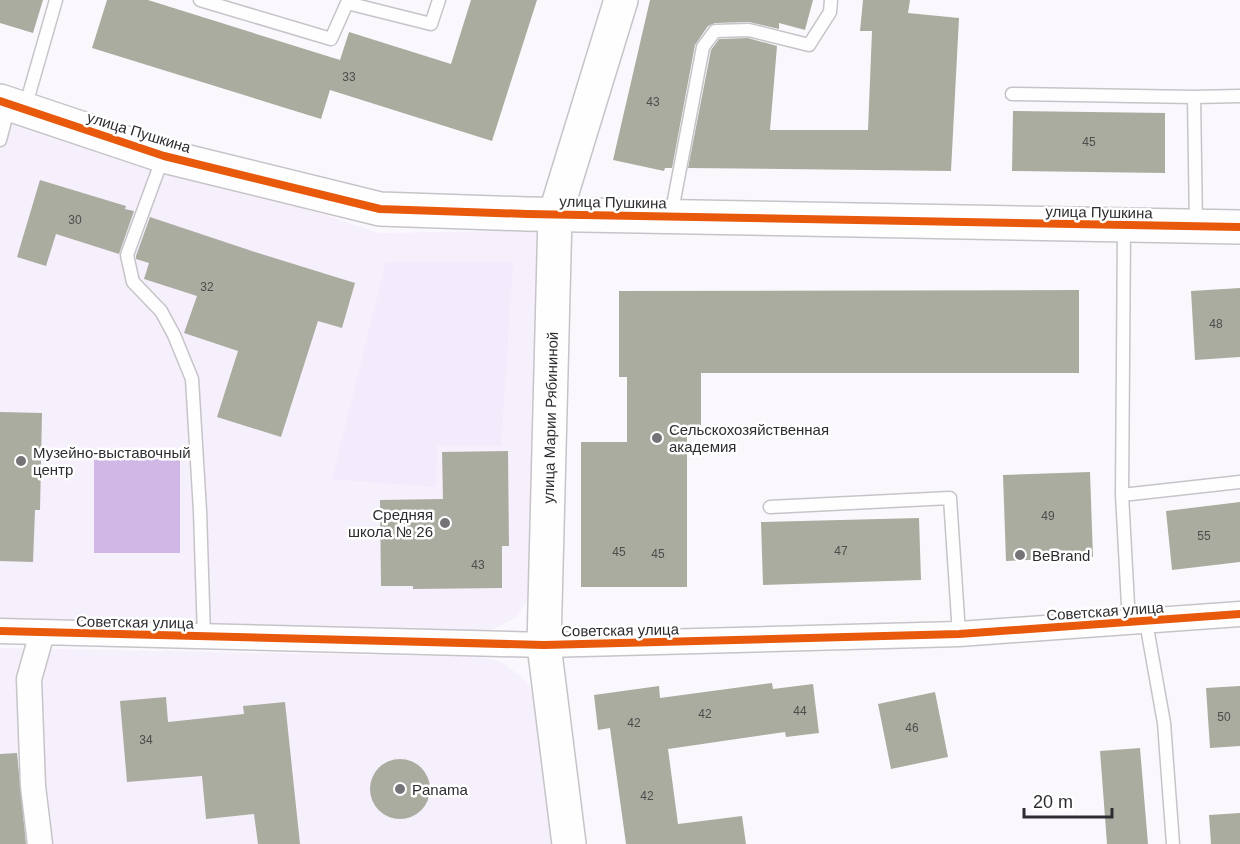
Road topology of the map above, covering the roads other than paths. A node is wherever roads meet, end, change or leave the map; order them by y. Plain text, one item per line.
1 (56, 0) edge
2 (200, 0) edge
3 (439, 0) edge
4 (621, 0) edge
5 (831, 0) edge
6 (1012, 94) dead end
7 (1240, 96) edge
8 (1194, 97) junction
9 (11, 105) edge
10 (0, 140) edge
11 (164, 156) junction
12 (555, 215) junction
13 (671, 217) junction
14 (1124, 226) junction
15 (1196, 227) junction
16 (1240, 227) edge
17 (1240, 482) edge
18 (1122, 495) junction
19 (771, 507) dead end
20 (1240, 614) edge
21 (1138, 623) junction
22 (0, 632) edge
23 (42, 633) junction
24 (959, 634) junction
25 (204, 637) junction
26 (544, 645) junction
27 (40, 844) edge
28 (569, 844) edge
29 (1173, 844) edge

1 - 9 lane
2 - 3 lane
4 - 12 street, улица Марии Рябининой
5 - 13 lane
6 - 8 lane
7 - 8 lane
8 - 15 lane
9 - 10 lane
9 - 11 street, улица Пушкина
11 - 12 street, улица Пушкина
11 - 25 lane
12 - 13 street, улица Пушкина
12 - 26 street, улица Марии Рябининой
13 - 14 street, улица Пушкина
14 - 15 street, улица Пушкина
14 - 18 lane
15 - 16 street, улица Пушкина
17 - 18 lane
18 - 21 lane
19 - 24 lane
20 - 21 street, Советская улица
21 - 24 street, Советская улица
21 - 29 lane
22 - 23 street, Советская улица
23 - 25 street, Советская улица
23 - 27 street
24 - 26 street, Советская улица
25 - 26 street, Советская улица
26 - 28 street, улица Марии Рябининой

